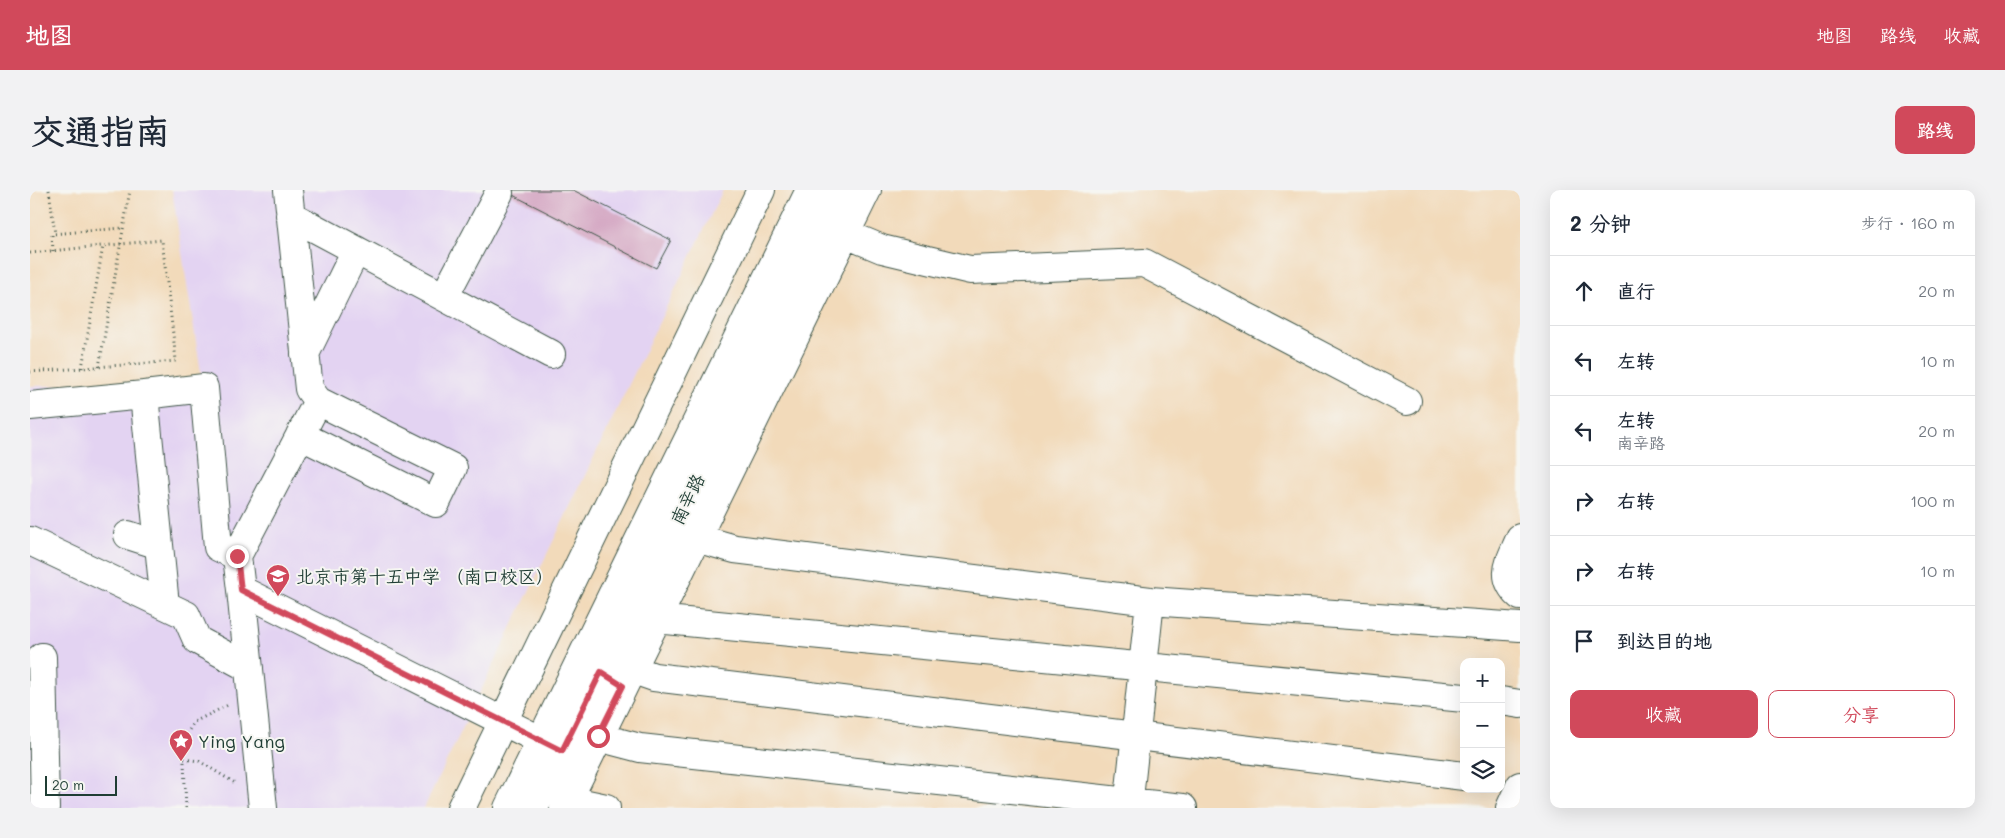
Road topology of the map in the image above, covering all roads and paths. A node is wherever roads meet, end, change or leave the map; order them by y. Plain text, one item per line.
1 (49, 190) edge
2 (130, 190) edge
3 (761, 190) edge
4 (810, 190) edge
5 (839, 190) edge
6 (867, 190) edge
7 (499, 193) dead end
8 (289, 203) edge
9 (123, 228) junction
10 (55, 234) junction
11 (846, 234) junction
12 (120, 244) junction
13 (103, 246) junction
14 (356, 250) junction
15 (53, 251) junction
16 (30, 253) edge
17 (803, 292) junction
18 (444, 297) junction
19 (305, 354) junction
20 (551, 354) dead end
21 (176, 360) junction
22 (99, 367) junction
23 (82, 368) junction
24 (30, 372) edge
25 (178, 390) junction
26 (144, 394) junction
27 (318, 401) junction
28 (1406, 401) dead end
29 (30, 406) edge
30 (300, 435) junction
31 (128, 535) dead end
32 (696, 538) junction
33 (1520, 538) edge
34 (30, 542) edge
35 (159, 545) junction
36 (237, 556) junction
37 (241, 590) junction
38 (1520, 596) edge
39 (1150, 601) junction
40 (165, 605) junction
41 (656, 619) junction
42 (1520, 628) edge
43 (42, 657) dead end
44 (1143, 666) junction
45 (249, 668) junction
46 (618, 676) junction
47 (1460, 698) edge
48 (1505, 702) edge
49 (252, 703) junction
50 (1520, 704) edge
51 (503, 721) junction
52 (598, 736) junction
53 (1136, 736) junction
54 (552, 746) junction
55 (184, 759) junction
56 (1460, 776) edge
57 (1505, 781) edge
58 (1520, 784) edge
59 (262, 797) edge
60 (40, 798) edge
61 (566, 804) edge
62 (1128, 805) edge
63 (186, 808) edge
64 (461, 808) edge
65 (508, 808) edge
66 (534, 808) edge
67 (606, 808) edge
68 (1183, 808) edge
69 (1510, 808) edge

1 - 10 path
2 - 9 path
3 - 51 street
4 - 54 street, 南辛路
5 - 17 street, 南辛路
6 - 11 street
7 - 18 street
8 - 14 street
8 - 19 street
9 - 10 path
9 - 12 path
10 - 15 path
11 - 17 street
11 - 28 street
12 - 13 path
12 - 21 path
12 - 22 path
13 - 15 path
13 - 23 path
14 - 18 street
14 - 19 street
15 - 16 path
17 - 32 street
17 - 46 street, 南辛路
18 - 20 street
19 - 27 street
21 - 22 path
21 - 25 path
22 - 23 path
23 - 24 path
25 - 26 street
25 - 36 street
26 - 29 street
26 - 35 street
27 - 30 street
27 - 30 street
30 - 36 street
31 - 35 street
32 - 39 street
32 - 41 street
33 - 38 street
34 - 40 street
35 - 40 street
36 - 37 street
37 - 45 street
37 - 51 street
39 - 42 street
39 - 44 street
40 - 45 street
41 - 44 street
41 - 46 street
43 - 60 street
44 - 47 street
44 - 53 street
45 - 49 street
46 - 52 street
46 - 53 street
46 - 54 street, 南辛路
48 - 50 street
49 - 55 path
49 - 59 street
51 - 54 street
51 - 64 street
52 - 61 street
52 - 62 street
53 - 56 street
53 - 62 street
54 - 65 street, 南辛路
54 - 66 street, 南辛路
55 - 59 path
55 - 63 path
57 - 58 street
58 - 69 street
61 - 67 street
62 - 68 street

